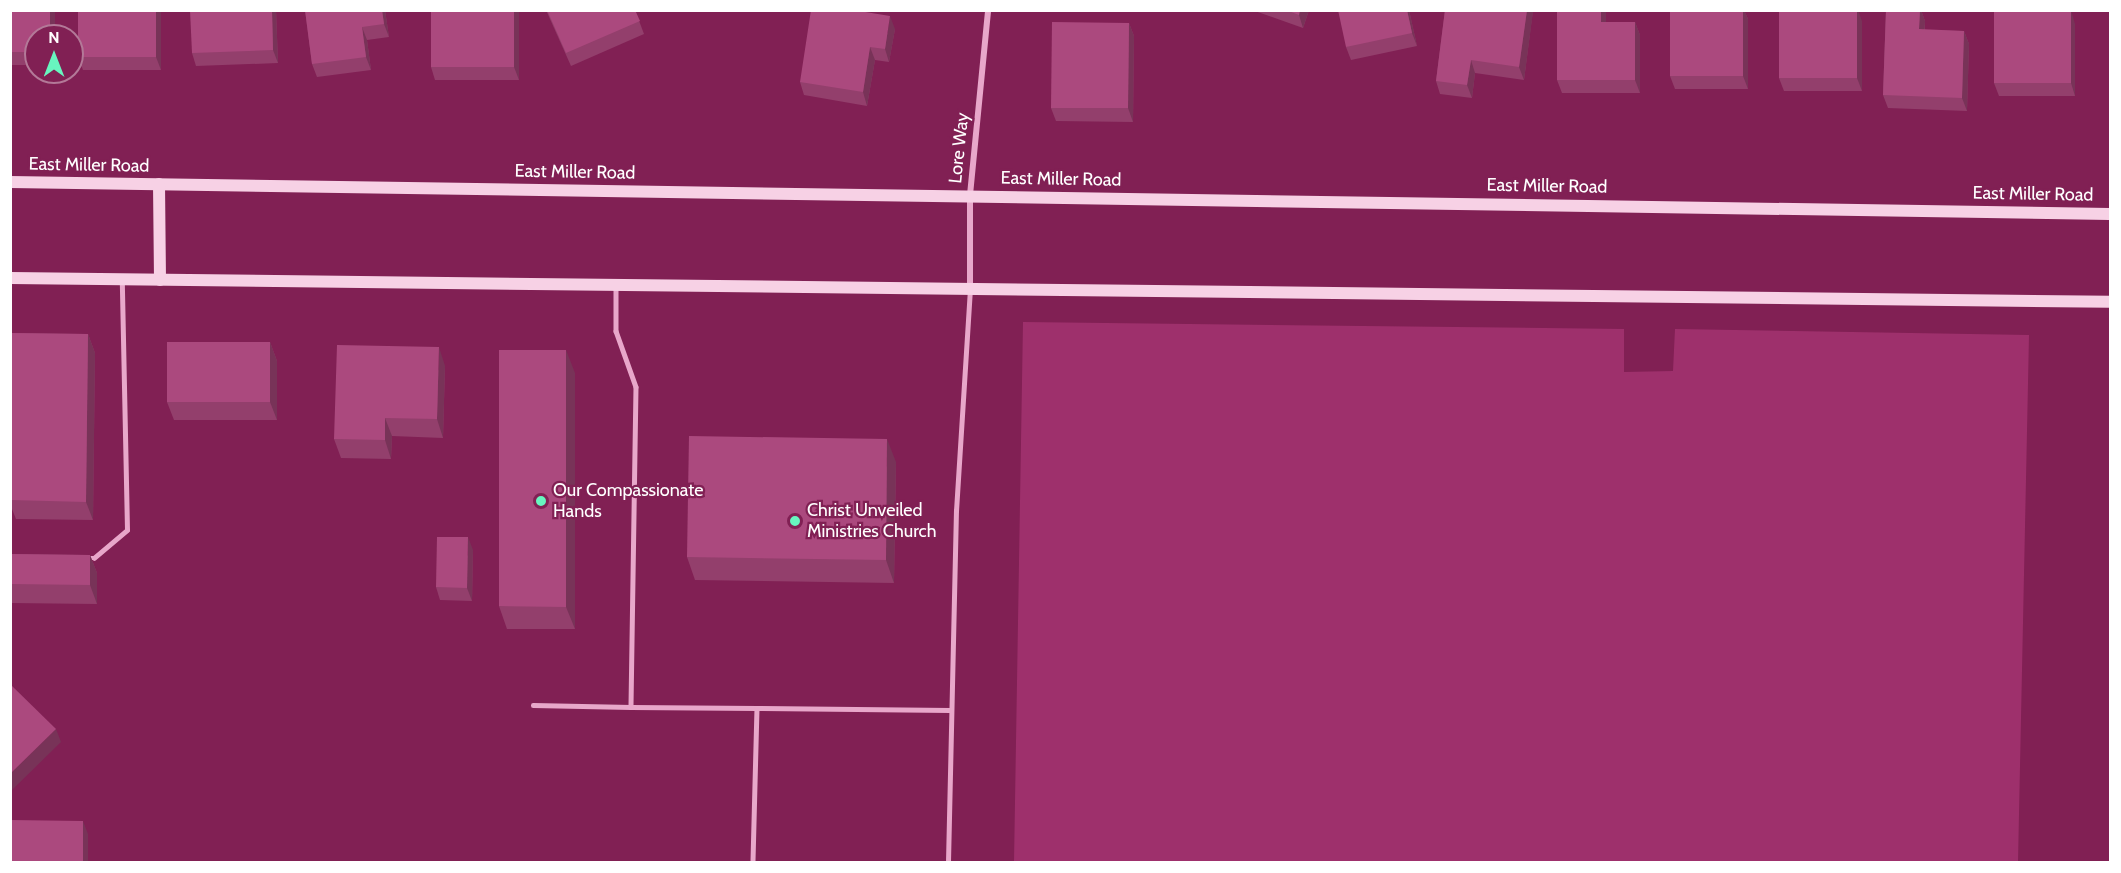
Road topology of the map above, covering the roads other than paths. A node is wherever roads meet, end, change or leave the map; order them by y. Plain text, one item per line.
1 (988, 10) edge
2 (10, 182) edge
3 (159, 184) junction
4 (970, 195) junction
5 (2110, 213) edge
6 (10, 278) edge
7 (122, 279) junction
8 (160, 280) junction
9 (616, 285) junction
10 (970, 289) junction
11 (2110, 302) edge
12 (82, 557) edge
13 (533, 705) dead end
14 (631, 707) junction
15 (757, 708) junction
16 (950, 710) junction
17 (753, 862) edge
18 (948, 862) edge

1 - 4 street, Lore Way
2 - 3 main road, East Miller Road
3 - 4 main road, East Miller Road
3 - 8 main road
4 - 5 main road, East Miller Road
4 - 10 street, Lore Way
6 - 7 main road
7 - 8 main road
7 - 12 lane
8 - 9 main road
9 - 10 main road
9 - 14 lane
10 - 11 main road
10 - 16 lane
13 - 14 lane
14 - 15 lane
15 - 16 lane
15 - 17 lane
16 - 18 lane

